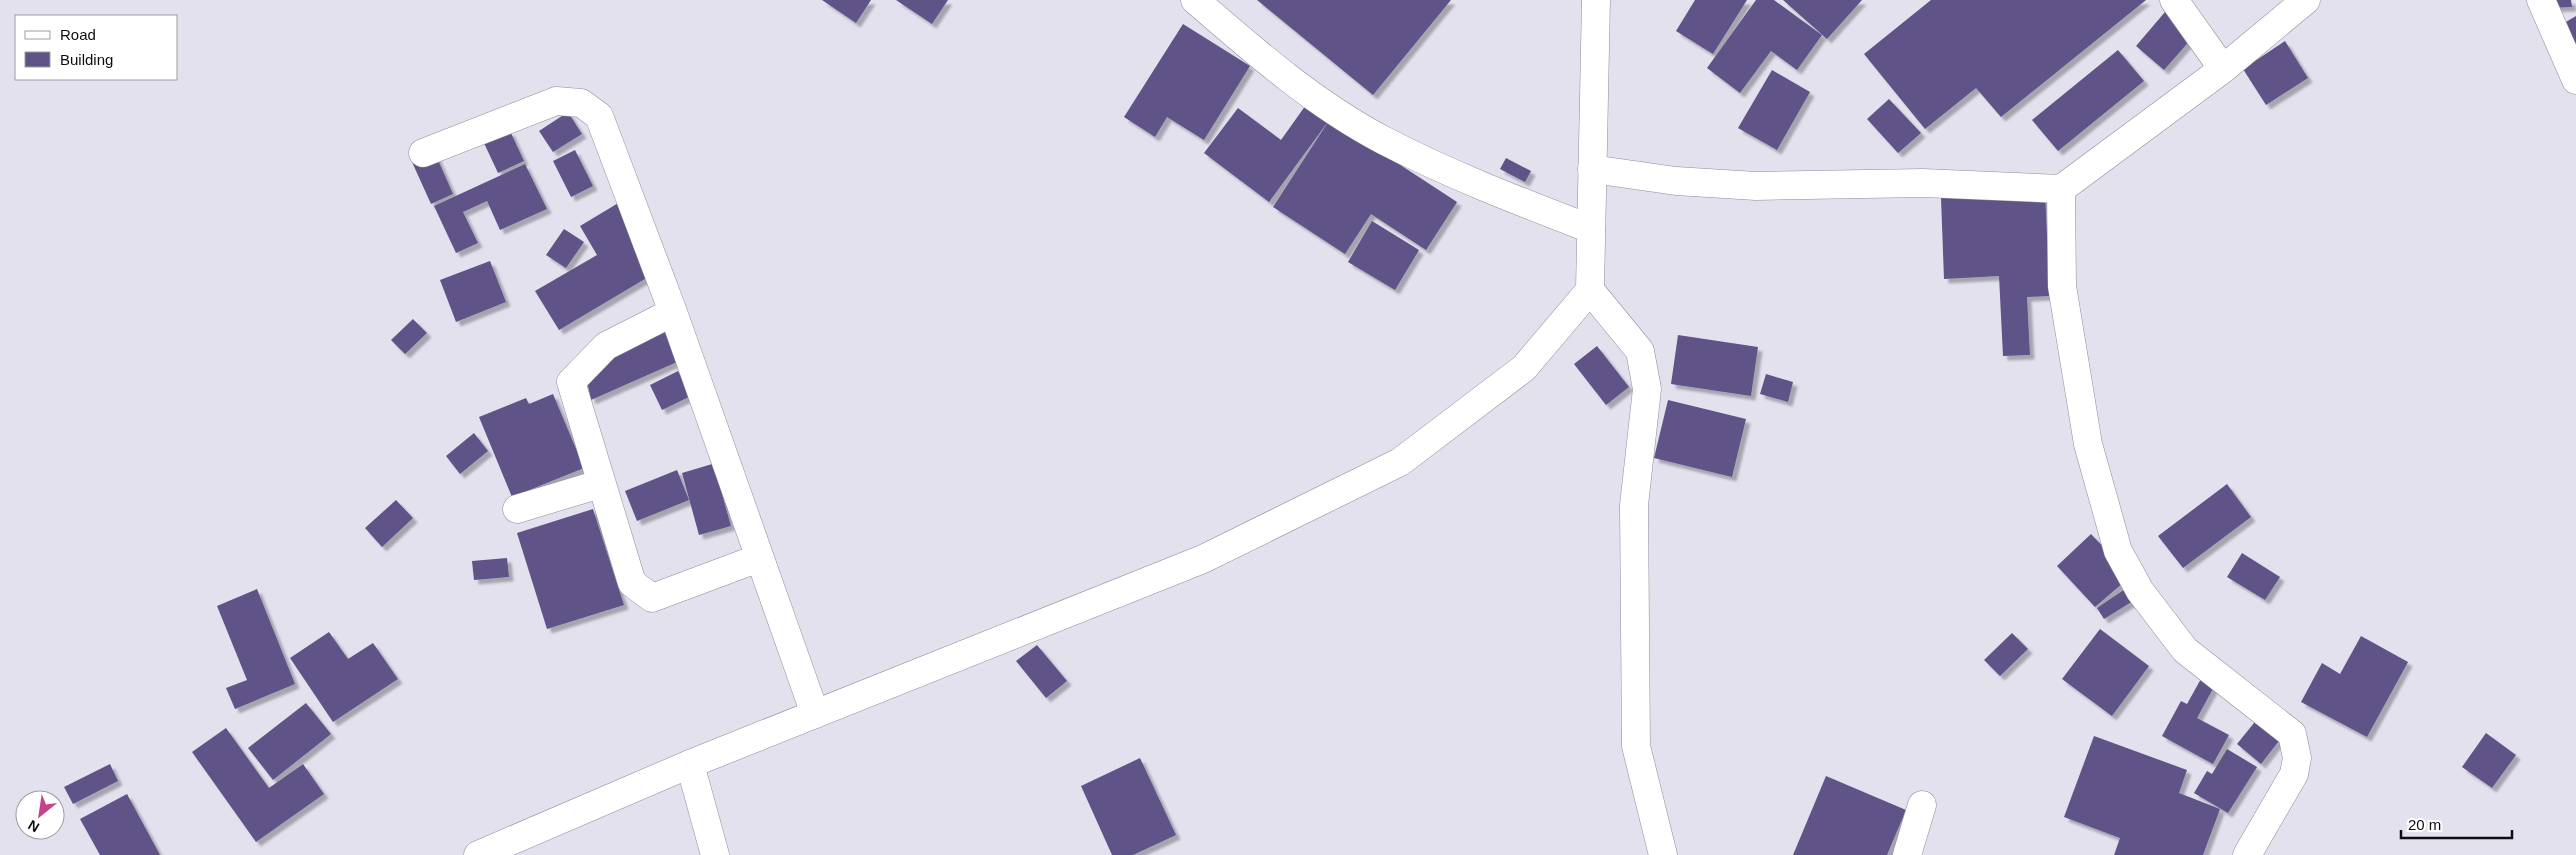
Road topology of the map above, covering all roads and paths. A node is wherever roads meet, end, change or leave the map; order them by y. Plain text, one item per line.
1 (1194, 0) edge
2 (1596, 0) edge
3 (2174, 0) edge
4 (2306, 0) edge
5 (2541, 0) edge
6 (2223, 69) junction
7 (2576, 80) edge
8 (423, 153) dead end
9 (1592, 169) junction
10 (2061, 189) junction
11 (1591, 229) junction
12 (1590, 290) junction
13 (673, 312) junction
14 (600, 484) junction
15 (517, 508) dead end
16 (759, 558) junction
17 (815, 714) junction
18 (690, 764) junction
19 (1922, 805) dead end
20 (478, 855) edge
21 (714, 855) edge
22 (1663, 855) edge
23 (1907, 855) edge
24 (2247, 855) edge

1 - 11 street
2 - 9 street
3 - 6 street
4 - 6 street
5 - 7 street
6 - 10 street
8 - 13 street
9 - 10 street
9 - 11 street
10 - 24 street
11 - 12 street
12 - 17 street
12 - 22 street
13 - 14 street
13 - 16 street
14 - 15 street
14 - 16 street
16 - 17 street
17 - 18 street
18 - 20 street
18 - 21 street
19 - 23 street

